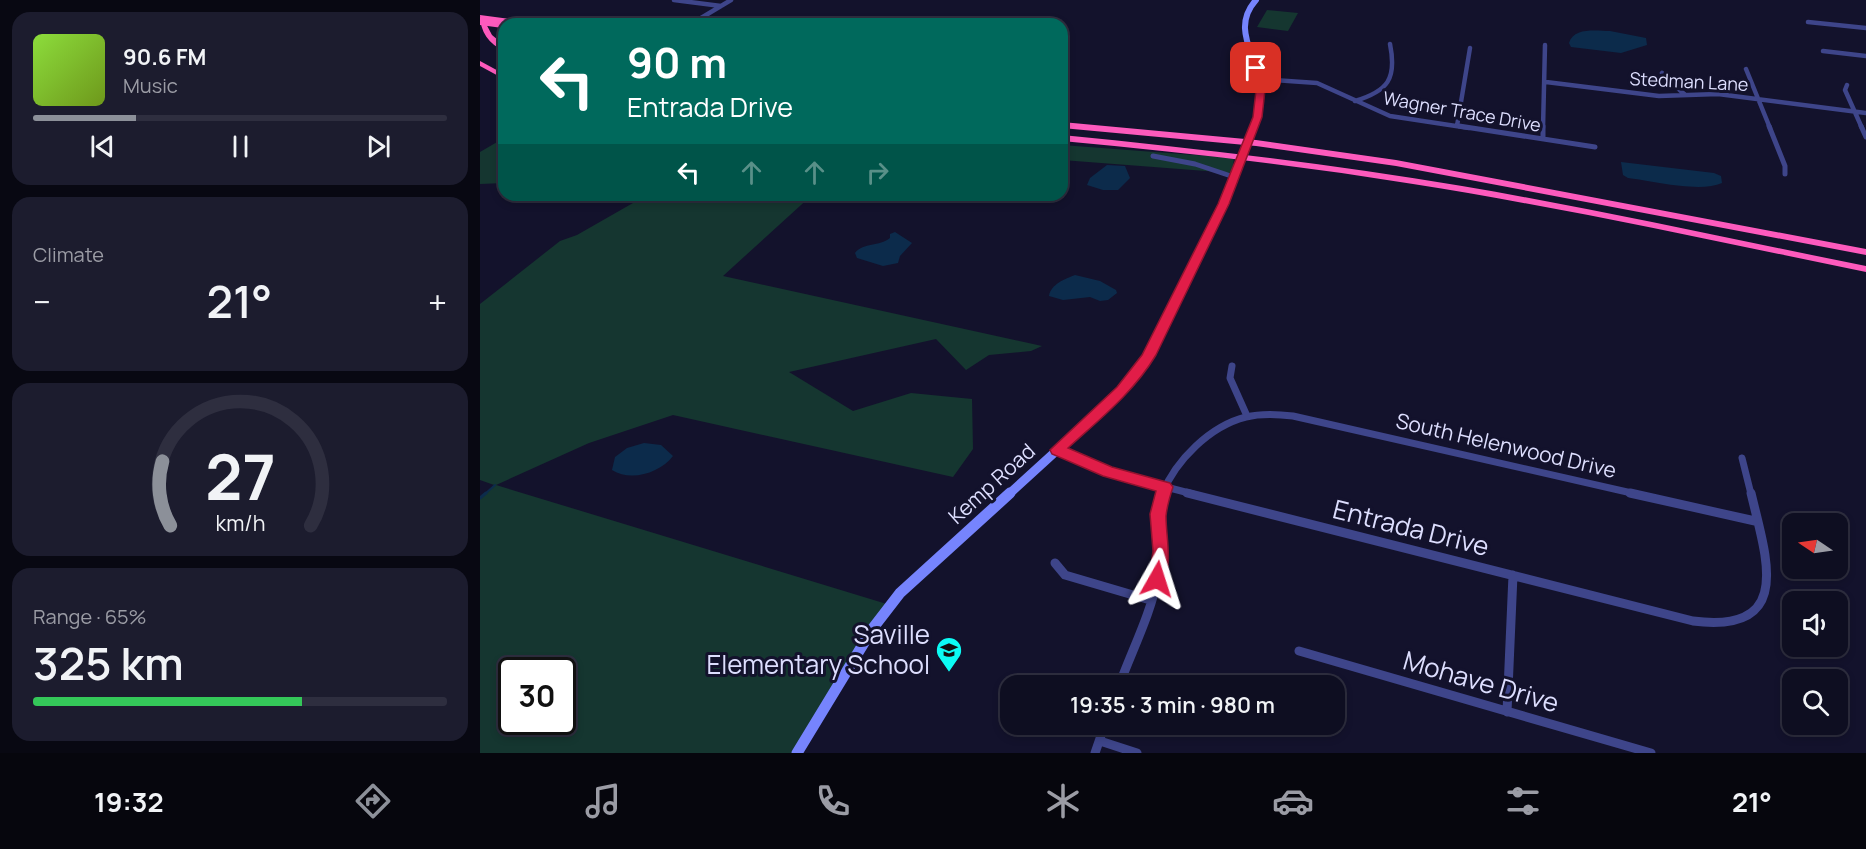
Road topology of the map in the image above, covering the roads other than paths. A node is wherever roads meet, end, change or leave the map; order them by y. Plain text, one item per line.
1 (674, 0) edge
2 (731, 0) edge
3 (1256, 0) edge
4 (721, 6) junction
5 (702, 18) edge
6 (480, 19) edge
7 (498, 22) edge
8 (1808, 22) dead end
9 (1866, 28) edge
10 (480, 35) edge
11 (498, 44) edge
12 (1390, 44) dead end
13 (1545, 45) dead end
14 (1470, 48) dead end
15 (1823, 51) dead end
16 (498, 53) edge
17 (1866, 56) edge
18 (480, 63) edge
19 (1746, 69) dead end
20 (480, 73) edge
21 (1662, 73) dead end
22 (498, 74) edge
23 (1259, 79) junction
24 (498, 80) edge
25 (1546, 82) junction
26 (1847, 85) dead end
27 (1685, 95) junction
28 (1757, 99) junction
29 (1355, 101) junction
30 (1855, 111) junction
31 (1866, 113) edge
32 (1068, 126) edge
33 (1457, 126) junction
34 (1866, 137) edge
35 (1068, 139) edge
36 (1543, 139) junction
37 (1595, 147) dead end
38 (1153, 156) dead end
39 (1236, 173) junction
40 (1785, 174) dead end
41 (1866, 252) edge
42 (1866, 269) edge
43 (1232, 366) dead end
44 (1247, 416) junction
45 (1057, 450) junction
46 (1742, 458) dead end
47 (1165, 487) junction
48 (1755, 521) junction
49 (1055, 563) dead end
50 (1513, 575) junction
51 (1150, 600) junction
52 (1299, 651) dead end
53 (1123, 675) edge
54 (1507, 712) junction
55 (1102, 735) edge
56 (1100, 741) junction
57 (797, 753) edge
58 (1095, 753) edge
59 (1137, 753) edge
60 (1651, 753) edge

1 - 4 street
2 - 4 street
3 - 23 main road, Kemp Road
4 - 5 street
6 - 7 highway, bridge
6 - 11 highway
8 - 9 street
10 - 16 highway
12 - 29 street
13 - 25 street
14 - 33 street
15 - 17 street
18 - 22 highway
19 - 28 street
20 - 24 highway
21 - 27 street
23 - 29 street, Wagner Trace Drive
23 - 39 main road, Kemp Road, bridge
25 - 27 street, Stedman Lane
25 - 36 street
26 - 30 street
27 - 28 street, Stedman Lane
28 - 30 street, Stedman Lane
28 - 40 street
29 - 33 street, Wagner Trace Drive
30 - 31 street, Stedman Lane
30 - 34 street
32 - 41 highway
33 - 36 street, Wagner Trace Drive
35 - 42 highway
36 - 37 street, Wagner Trace Drive
38 - 39 street
39 - 45 main road, Kemp Road
43 - 44 street
44 - 47 street
44 - 48 street, South Helenwood Drive
45 - 47 street, Entrada Drive
45 - 57 main road, Kemp Road
46 - 48 street
47 - 50 street, Entrada Drive
47 - 51 street
48 - 50 street, Entrada Drive
49 - 51 street
50 - 54 street
51 - 53 street
52 - 54 street, Mohave Drive
54 - 60 street, Mohave Drive
55 - 56 street
56 - 58 street
56 - 59 street

